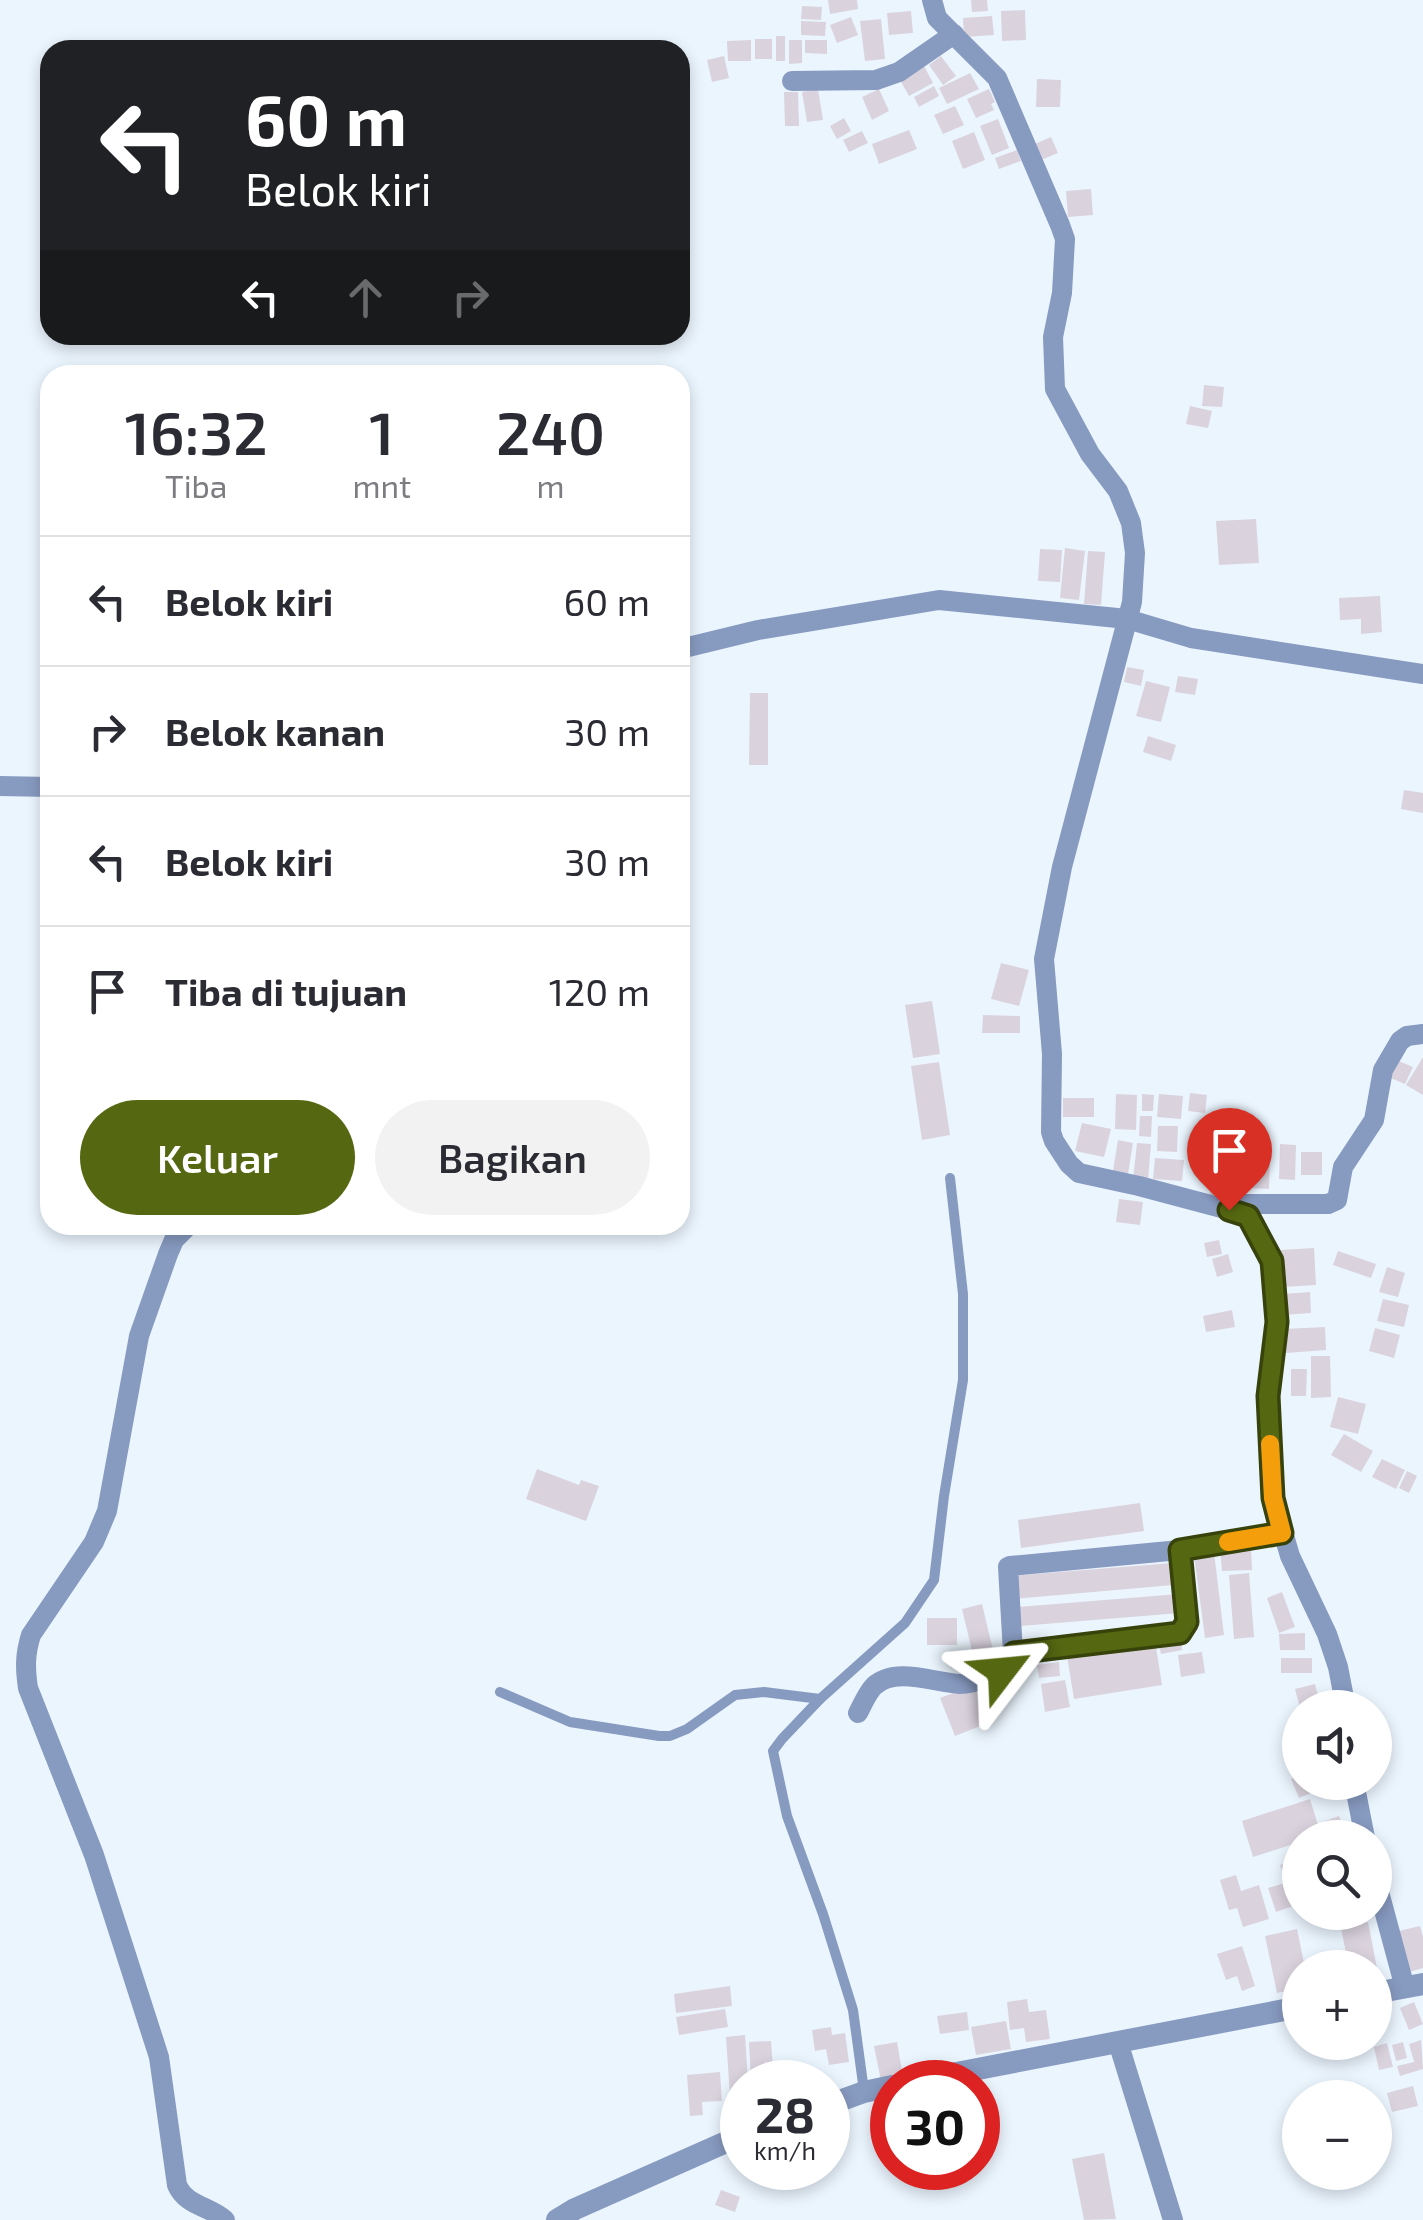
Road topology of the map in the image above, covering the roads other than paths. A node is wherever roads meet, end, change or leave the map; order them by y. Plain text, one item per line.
1 (932, 0) edge
2 (954, 34) junction
3 (792, 81) dead end
4 (1127, 620) junction
5 (690, 647) edge
6 (1423, 674) edge
7 (0, 786) edge
8 (40, 787) edge
9 (1423, 1034) edge
10 (950, 1178) dead end
11 (1210, 1204) junction
12 (179, 1235) edge
13 (1282, 1533) junction
14 (1180, 1550) junction
15 (1014, 1653) junction
16 (1342, 1690) edge
17 (500, 1692) dead end
18 (820, 1699) junction
19 (858, 1713) dead end
20 (1392, 1925) edge
21 (1414, 1986) edge
22 (1282, 2010) edge
23 (1118, 2042) junction
24 (1000, 2065) edge
25 (870, 2091) edge
26 (864, 2092) junction
27 (850, 2097) edge
28 (720, 2144) edge
29 (224, 2220) edge
30 (558, 2220) edge
31 (1173, 2220) edge

1 - 2 street
2 - 3 street
2 - 4 street
4 - 5 street
4 - 6 street
4 - 11 street
7 - 8 street
9 - 11 street
10 - 18 lane
11 - 13 street
12 - 29 street
13 - 14 street
13 - 16 street
14 - 15 street
14 - 15 street
15 - 19 street
17 - 18 lane
18 - 26 lane
20 - 21 street
22 - 23 street
23 - 24 street
23 - 31 street
25 - 26 street
26 - 27 street
28 - 30 street

